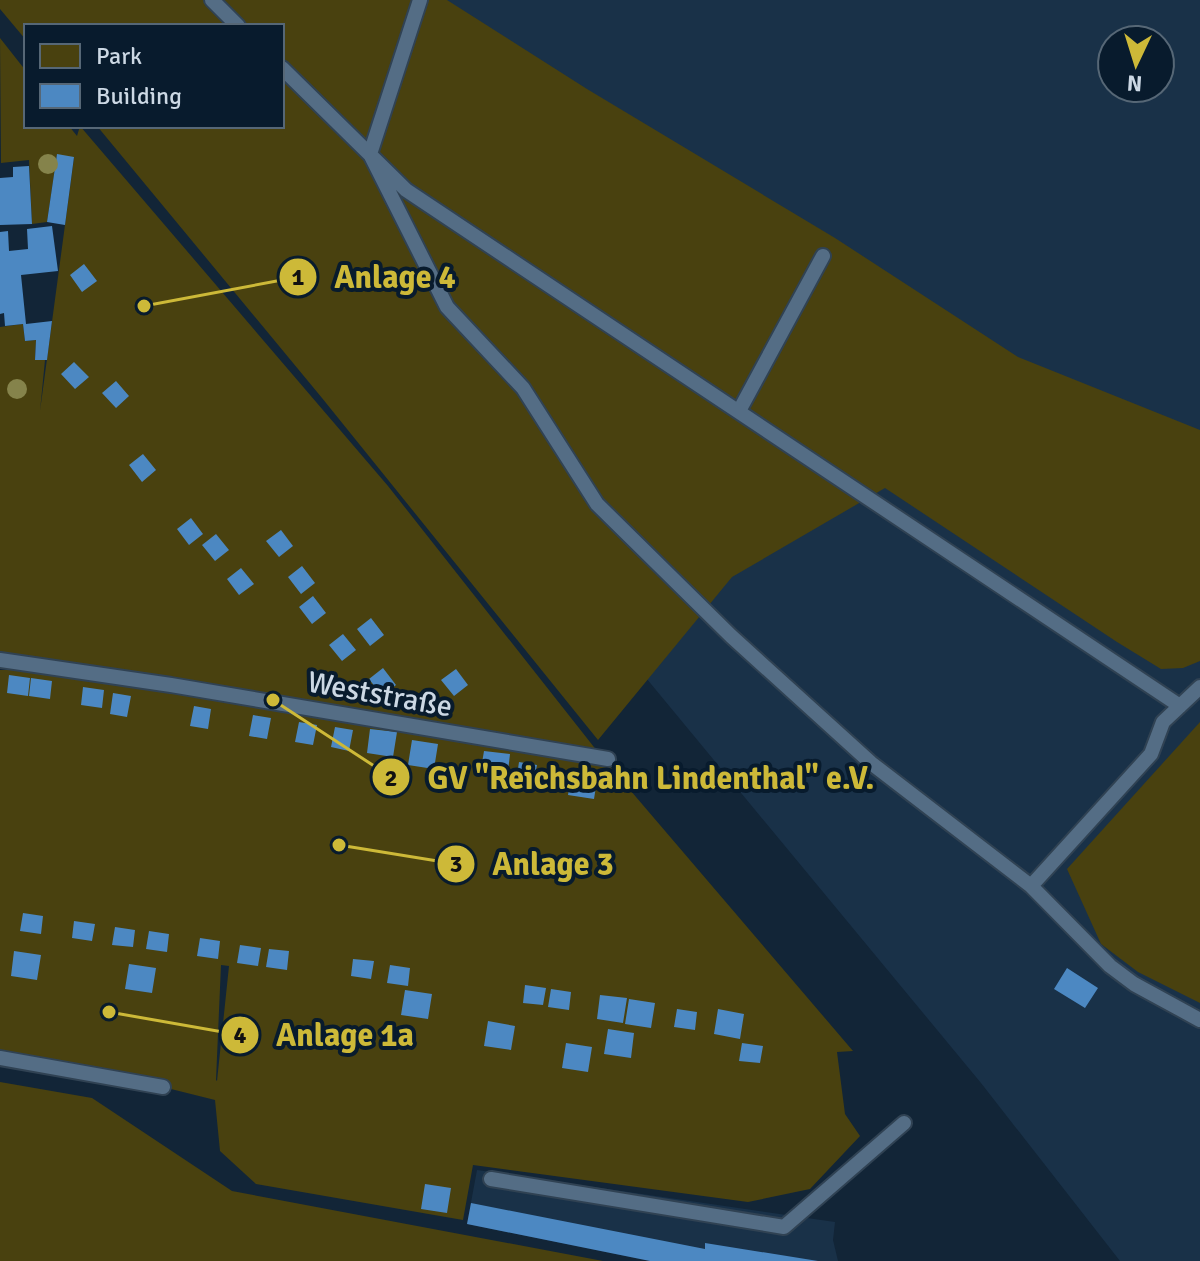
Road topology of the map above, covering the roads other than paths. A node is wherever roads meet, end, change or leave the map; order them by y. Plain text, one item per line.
1 (212, 0) edge
2 (420, 0) edge
3 (236, 24) edge
4 (284, 70) edge
5 (370, 154) junction
6 (823, 256) dead end
7 (739, 411) junction
8 (0, 660) edge
9 (1200, 687) edge
10 (1180, 706) junction
11 (608, 759) dead end
12 (1031, 886) junction
13 (1200, 1020) edge
14 (0, 1058) edge
15 (163, 1087) dead end
16 (904, 1123) dead end
17 (491, 1179) dead end

1 - 3 lane
2 - 5 lane
4 - 5 lane
5 - 7 lane
5 - 12 lane
6 - 7 lane
7 - 10 lane
8 - 11 lane, Weststraße
9 - 10 lane
10 - 12 lane
12 - 13 lane
14 - 15 lane
16 - 17 lane

